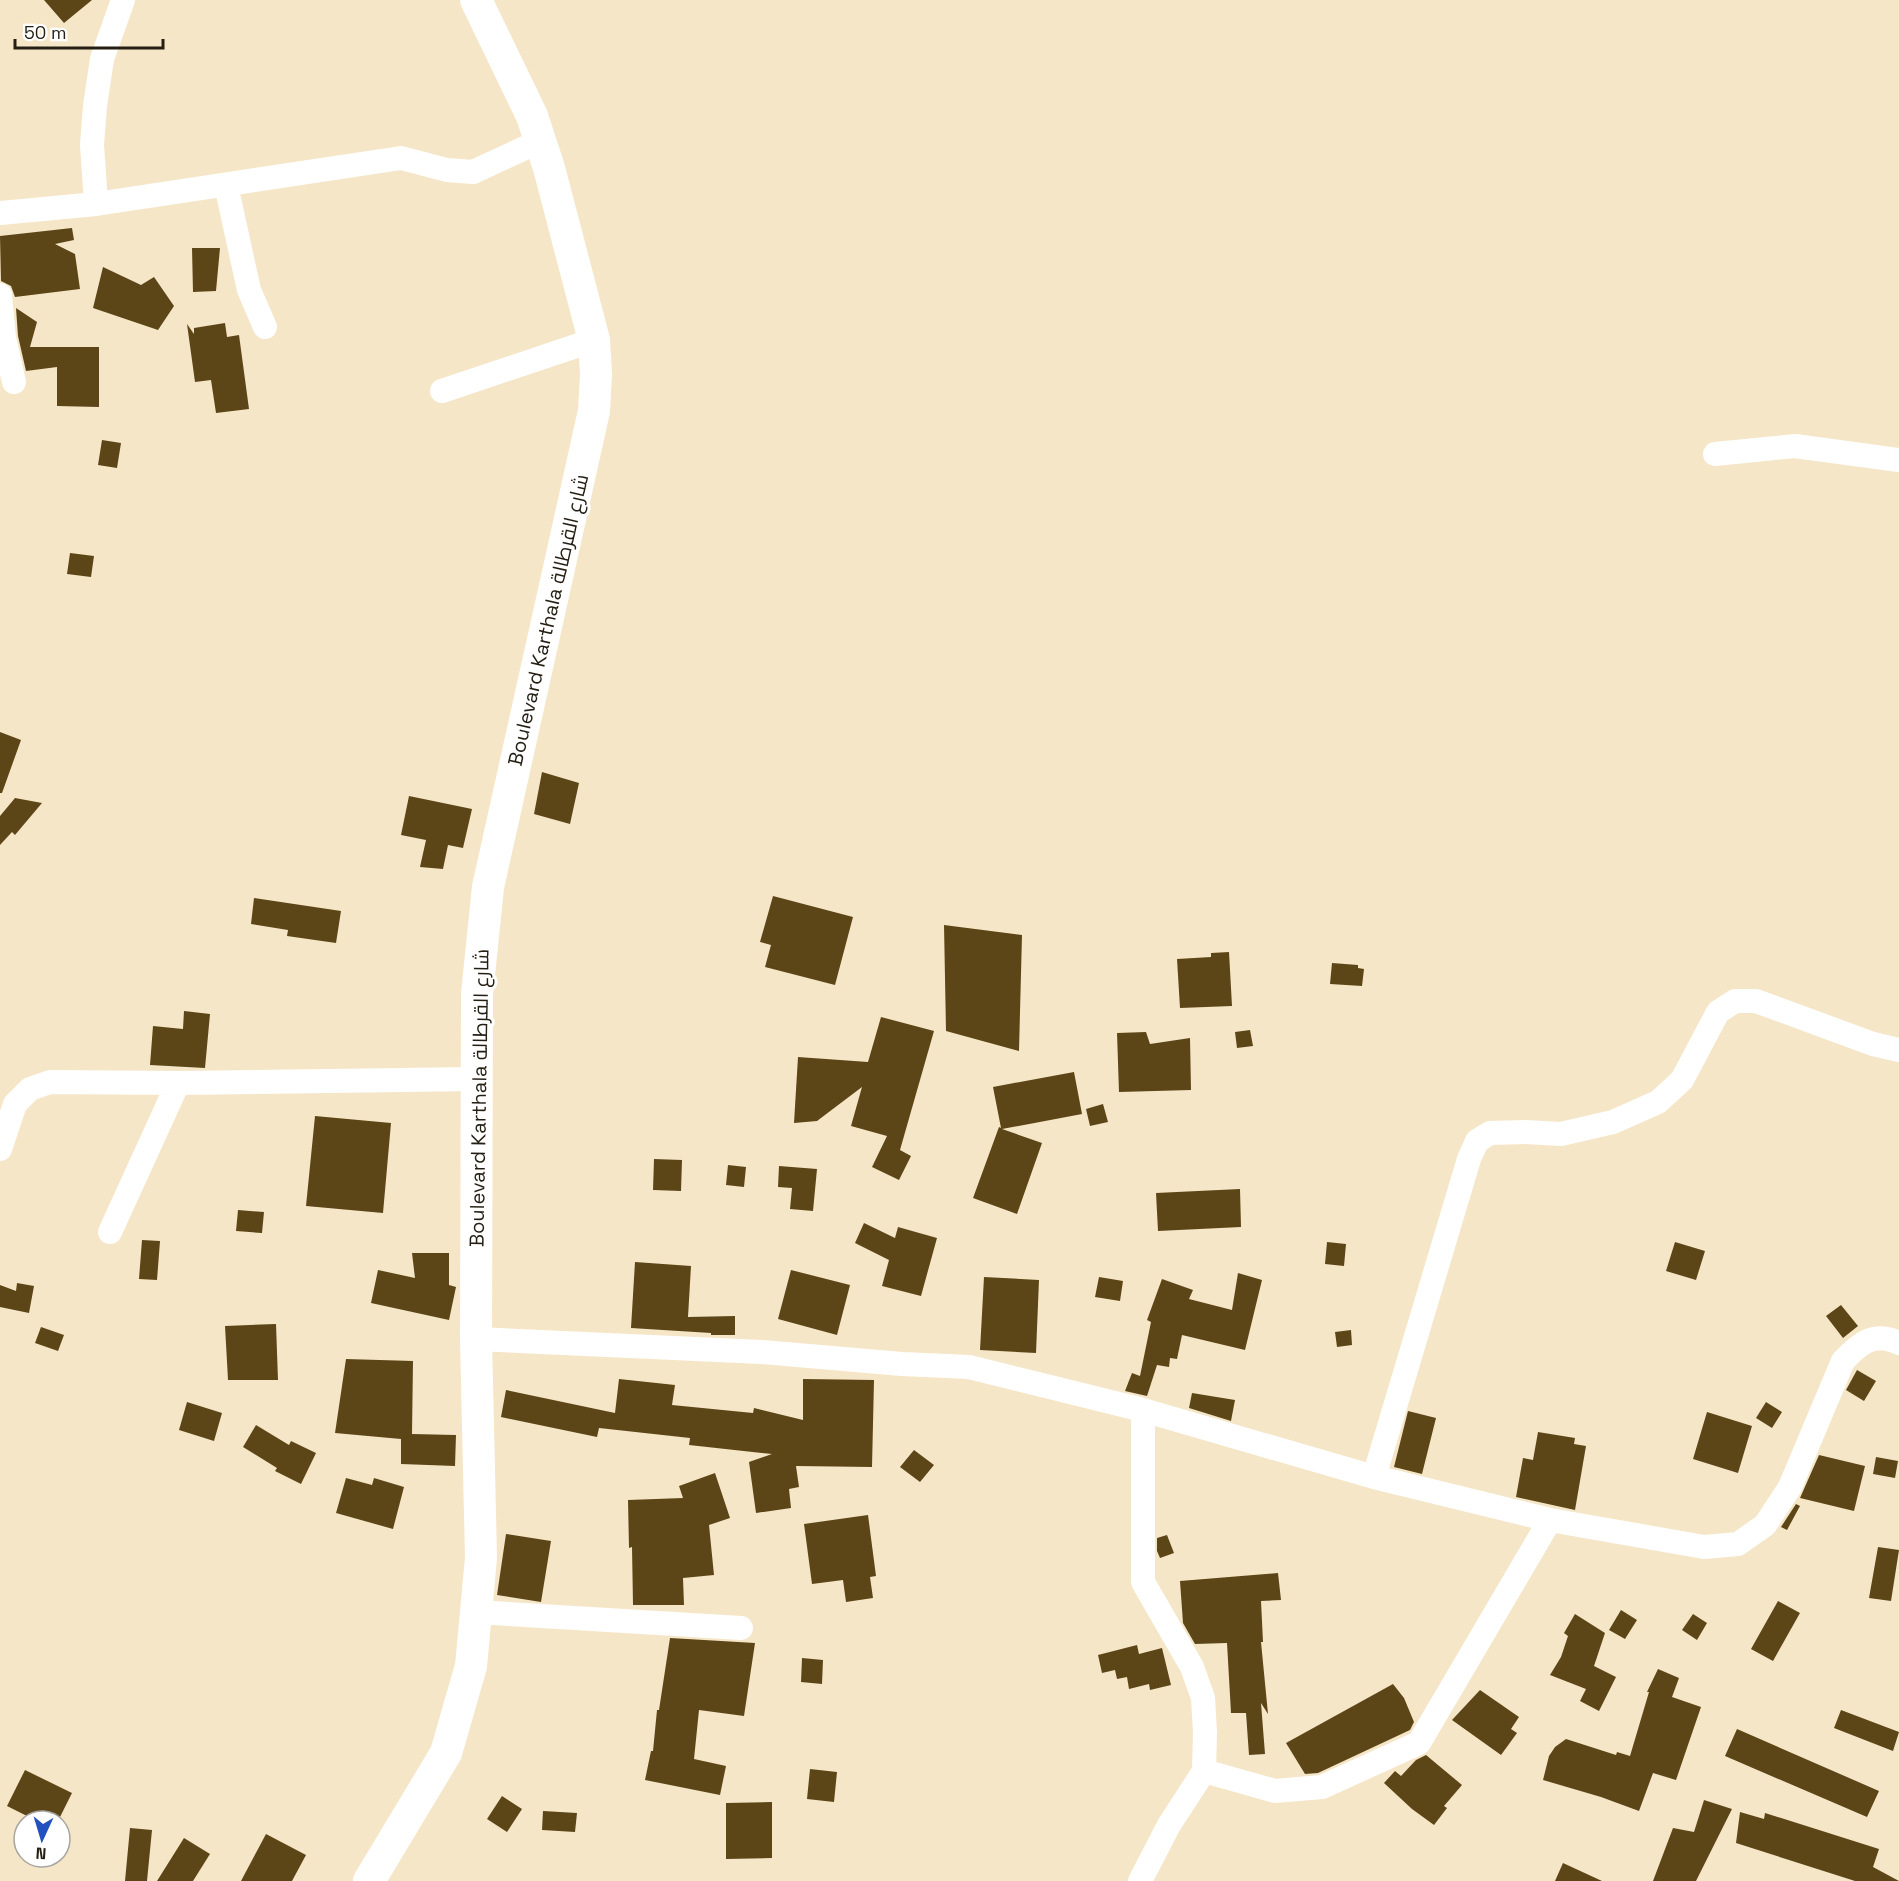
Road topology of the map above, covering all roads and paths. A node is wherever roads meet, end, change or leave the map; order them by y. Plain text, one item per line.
1 (123, 0) edge
2 (476, 0) edge
3 (540, 141) junction
4 (226, 184) junction
5 (96, 204) junction
6 (0, 213) edge
7 (0, 296) edge
8 (265, 327) dead end
9 (594, 340) junction
10 (14, 382) dead end
11 (442, 391) dead end
12 (1715, 454) dead end
13 (1899, 460) edge
14 (1899, 1050) edge
15 (477, 1079) junction
16 (178, 1083) junction
17 (0, 1149) edge
18 (110, 1232) dead end
19 (476, 1339) junction
20 (1899, 1342) edge
21 (1143, 1410) junction
22 (1374, 1476) junction
23 (1550, 1520) junction
24 (476, 1612) junction
25 (741, 1628) dead end
26 (1204, 1771) junction
27 (369, 1881) edge
28 (1140, 1881) edge

1 - 5 street
2 - 3 main road, Boulevard Karthala شارع القرطالة
3 - 4 street
3 - 9 main road, Boulevard Karthala شارع القرطالة
4 - 5 street
4 - 8 street
5 - 6 street
7 - 10 street
9 - 11 street
9 - 15 main road, Boulevard Karthala شارع القرطالة
12 - 13 street
14 - 22 street
15 - 16 street
15 - 19 main road, Boulevard Karthala شارع القرطالة
16 - 17 street
16 - 18 street
19 - 21 street
19 - 24 main road, Boulevard Karthala شارع القرطالة
20 - 23 street
21 - 22 street
21 - 26 street
22 - 23 street
23 - 26 street
24 - 25 street
24 - 27 main road, Boulevard Karthala شارع القرطالة
26 - 28 street

